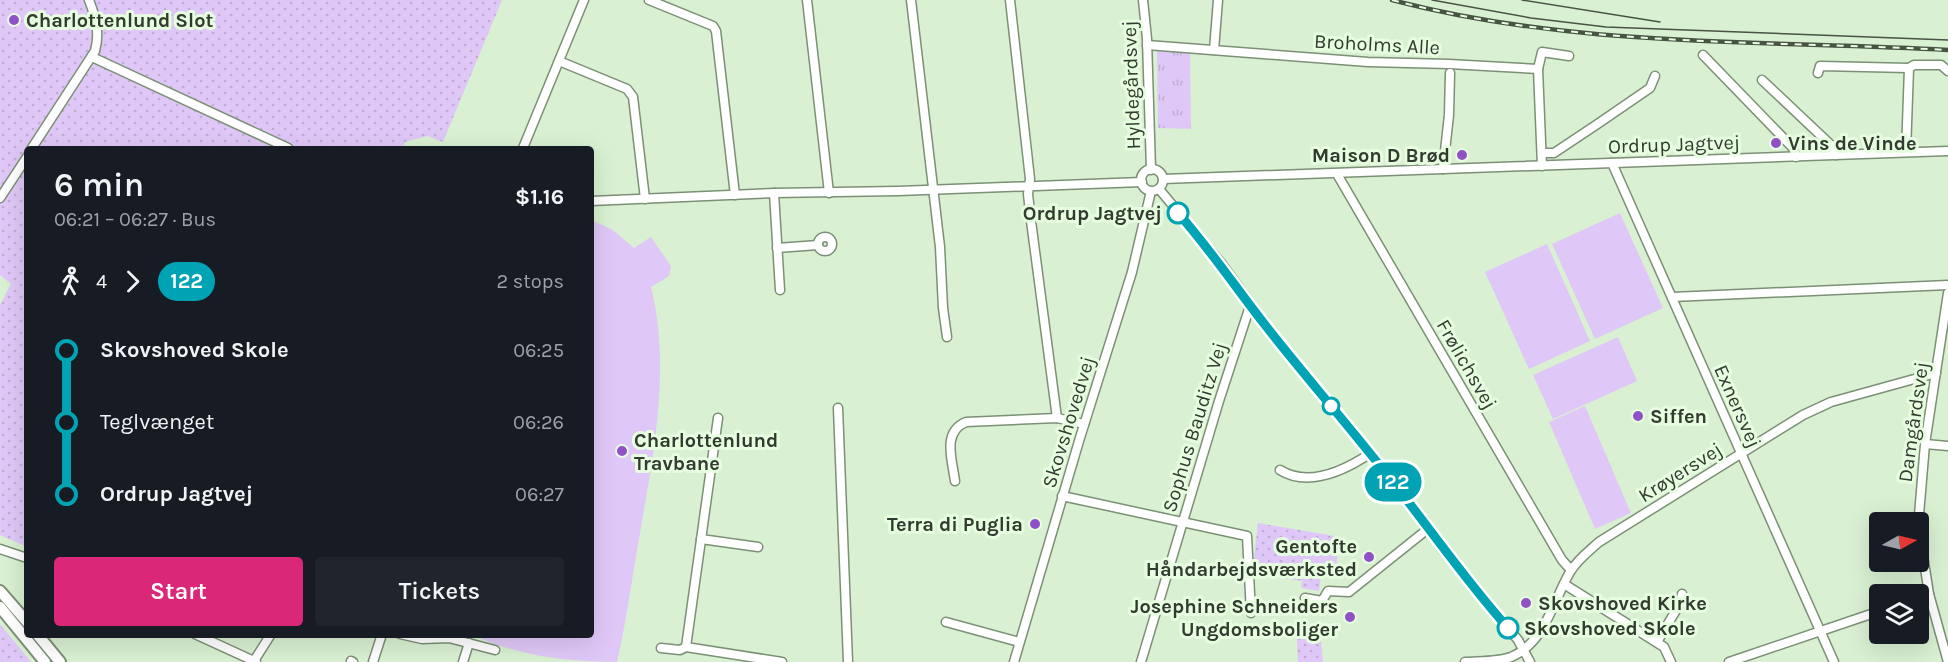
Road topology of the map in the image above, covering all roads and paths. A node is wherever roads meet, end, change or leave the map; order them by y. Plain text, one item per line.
1 (89, 0) edge
2 (584, 0) edge
3 (648, 0) edge
4 (807, 0) edge
5 (911, 0) edge
6 (1010, 0) edge
7 (1143, 0) edge
8 (1218, 0) edge
9 (1147, 45) junction
10 (1214, 50) junction
11 (1703, 55) dead end
12 (1569, 56) dead end
13 (92, 57) junction
14 (559, 61) junction
15 (1909, 68) junction
16 (1538, 69) junction
17 (1948, 71) edge
18 (1450, 73) dead end
19 (1818, 73) dead end
20 (1655, 76) dead end
21 (1762, 80) dead end
22 (33, 146) edge
23 (284, 146) edge
24 (524, 146) edge
25 (1948, 151) edge
26 (1906, 152) junction
27 (1542, 153) junction
28 (1836, 155) junction
29 (1796, 157) junction
30 (24, 162) edge
31 (1612, 163) junction
32 (1542, 166) junction
33 (1151, 170) junction
34 (1443, 170) junction
35 (1337, 174) junction
36 (1163, 179) junction
37 (1142, 182) junction
38 (1029, 187) junction
39 (933, 190) junction
40 (1155, 190) junction
41 (774, 193) junction
42 (829, 193) junction
43 (735, 195) junction
44 (0, 198) edge
45 (645, 199) junction
46 (594, 201) edge
47 (818, 245) dead end
48 (777, 248) junction
49 (1948, 285) edge
50 (780, 290) dead end
51 (1948, 292) edge
52 (1672, 297) junction
53 (1250, 306) junction
54 (947, 337) dead end
55 (1936, 373) junction
56 (838, 408) dead end
57 (718, 418) dead end
58 (1057, 418) junction
59 (1084, 424) junction
60 (1925, 444) junction
61 (1948, 446) edge
62 (1371, 453) junction
63 (1741, 453) junction
64 (1280, 470) dead end
65 (955, 481) dead end
66 (1062, 496) junction
67 (1183, 522) junction
68 (1429, 528) junction
69 (701, 539) junction
70 (758, 547) dead end
71 (0, 549) edge
72 (24, 557) edge
73 (1571, 570) junction
74 (1564, 584) junction
75 (1927, 584) edge
76 (0, 591) edge
77 (1682, 594) dead end
78 (1929, 594) edge
79 (1305, 598) dead end
80 (0, 601) edge
81 (0, 607) edge
82 (1251, 613) dead end
83 (1869, 615) edge
84 (24, 617) edge
85 (24, 618) edge
86 (946, 622) dead end
87 (1820, 631) junction
88 (24, 636) edge
89 (25, 638) edge
90 (40, 638) edge
91 (204, 638) edge
92 (270, 638) edge
93 (381, 638) edge
94 (418, 638) edge
95 (449, 638) edge
96 (449, 638) edge
97 (1019, 642) junction
98 (1657, 642) junction
99 (469, 643) junction
100 (686, 647) junction
101 (661, 648) dead end
102 (495, 650) dead end
103 (1525, 650) junction
104 (1947, 656) edge
105 (45, 662) edge
106 (60, 662) edge
107 (255, 662) edge
108 (373, 662) edge
109 (463, 662) edge
110 (782, 662) edge
111 (848, 662) edge
112 (1014, 662) edge
113 (1141, 662) edge
114 (1465, 662) edge
115 (1530, 662) edge
116 (1671, 662) edge
117 (1729, 662) edge
118 (1834, 662) edge

1 - 13 street
2 - 14 street
3 - 43 street
4 - 42 street
5 - 39 street
6 - 38 street
7 - 9 street, Hyldegårdsvej
8 - 10 street
9 - 10 street, Broholms Alle
9 - 33 street, Hyldegårdsvej
10 - 16 street, Broholms Alle
11 - 29 street
12 - 16 street
13 - 22 street
13 - 23 street
14 - 24 street
14 - 45 street
15 - 17 street
15 - 19 street
15 - 26 street
16 - 27 street
18 - 34 street
20 - 27 street
21 - 28 street
25 - 26 street, Ordrup Jagtvej
26 - 28 street, Ordrup Jagtvej
27 - 32 street
28 - 29 street, Ordrup Jagtvej
29 - 31 street, Ordrup Jagtvej
30 - 44 street
31 - 32 street, Ordrup Jagtvej
31 - 52 street, Exnersvej
32 - 34 street, Ordrup Jagtvej
33 - 36 street
33 - 37 street
34 - 35 street, Ordrup Jagtvej
35 - 36 street, Ordrup Jagtvej
35 - 73 street, Frølichsvej
36 - 40 street
37 - 38 street
37 - 40 street
38 - 39 street
38 - 58 street
39 - 42 street
39 - 54 street
40 - 53 street
40 - 59 street, Skovshovedvej
41 - 42 street
41 - 43 street
41 - 48 street
43 - 45 street
45 - 46 street
47 - 48 street
48 - 50 street
49 - 52 street
51 - 55 street, Damgårdsvej
52 - 63 street, Exnersvej
53 - 62 street
53 - 67 street, Sophus Bauditz Vej
55 - 60 street, Damgårdsvej
55 - 63 street, Krøyersvej
56 - 111 street
57 - 69 street
58 - 59 street
58 - 65 street
59 - 66 street, Skovshovedvej
60 - 61 street
60 - 75 street, Damgårdsvej
62 - 64 street
62 - 68 street
63 - 73 street, Krøyersvej
63 - 87 street, Exnersvej
66 - 67 street
66 - 97 street, Skovshovedvej
67 - 82 street
67 - 113 street, Sophus Bauditz Vej
68 - 79 street
68 - 103 street
69 - 70 street
69 - 100 street
71 - 72 street
73 - 74 street, Krøyersvej
74 - 98 street
74 - 103 street, Krøyersvej
76 - 84 main road
77 - 98 street
78 - 104 street, Damgårdsvej
80 - 85 main road
81 - 88 main road
83 - 87 street
86 - 97 street
87 - 117 street
87 - 118 street, Exnersvej
89 - 105 main road
90 - 106 main road
91 - 107 street
92 - 107 street
93 - 108 street
94 - 95 street
96 - 99 street
97 - 112 street, Skovshovedvej
98 - 116 street
99 - 102 street
99 - 109 street
100 - 101 street
100 - 110 street
103 - 114 street
103 - 115 street

